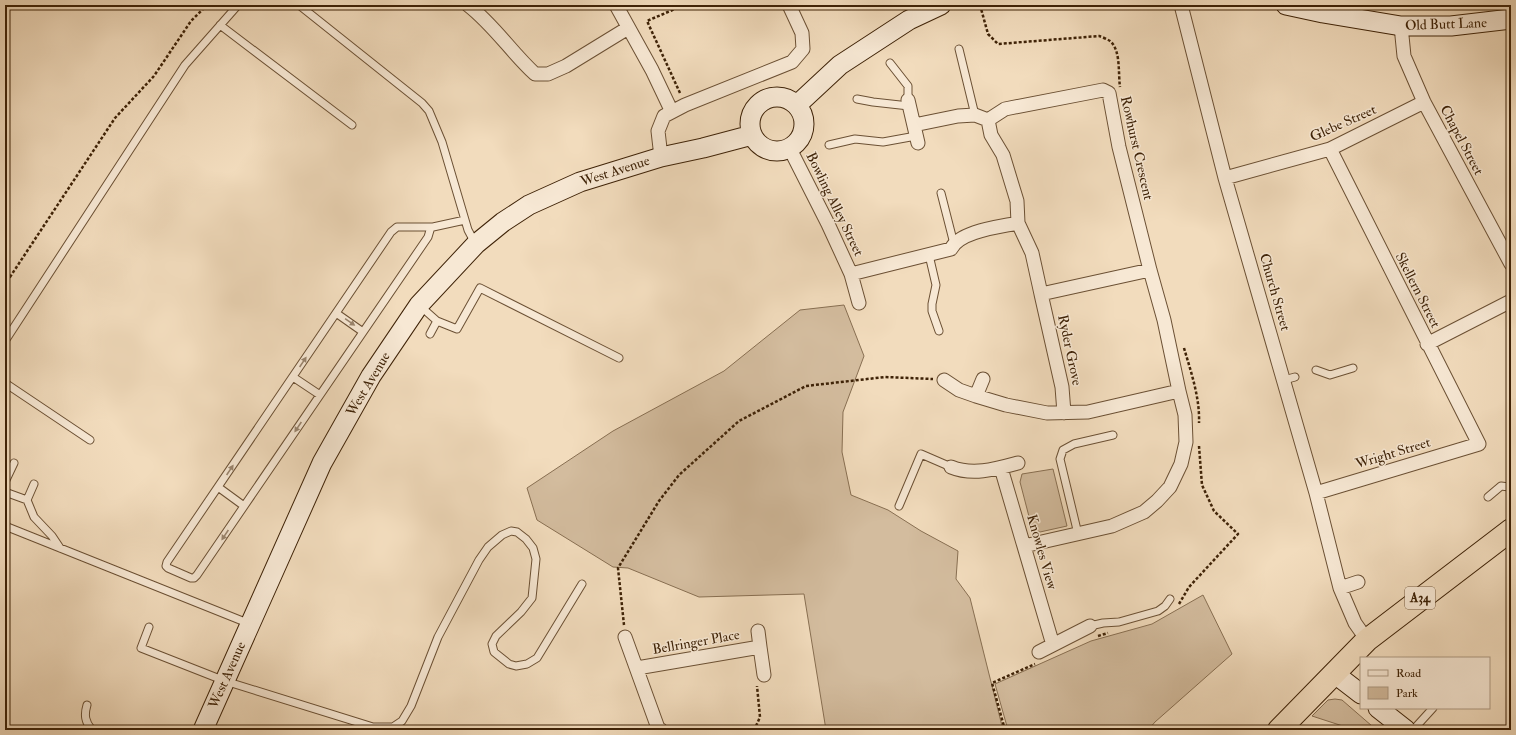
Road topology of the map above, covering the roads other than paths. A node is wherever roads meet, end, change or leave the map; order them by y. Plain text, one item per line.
1 (238, 5) edge
2 (299, 5) edge
3 (468, 5) edge
4 (616, 5) edge
5 (789, 5) edge
6 (941, 5) edge
7 (1181, 5) edge
8 (1286, 5) edge
9 (1511, 19) edge
10 (220, 25) junction
11 (1401, 26) junction
12 (628, 28) junction
13 (959, 49) dead end
14 (890, 63) dead end
15 (857, 99) dead end
16 (1424, 102) junction
17 (909, 103) junction
18 (797, 105) junction
19 (672, 112) junction
20 (975, 115) junction
21 (988, 120) junction
22 (352, 125) dead end
23 (752, 135) junction
24 (916, 135) junction
25 (828, 145) dead end
26 (790, 149) junction
27 (1330, 149) junction
28 (661, 157) junction
29 (1225, 178) junction
30 (941, 193) dead end
31 (465, 220) junction
32 (1018, 223) junction
33 (431, 227) junction
34 (476, 244) junction
35 (954, 244) junction
36 (929, 255) junction
37 (1511, 264) edge
38 (1150, 270) junction
39 (851, 274) junction
40 (1041, 294) junction
41 (1511, 301) edge
42 (859, 303) dead end
43 (419, 305) junction
44 (336, 313) junction
45 (437, 321) junction
46 (939, 331) dead end
47 (363, 332) junction
48 (430, 334) dead end
49 (5, 341) edge
50 (1427, 344) junction
51 (619, 358) dead end
52 (1353, 368) dead end
53 (1316, 370) dead end
54 (293, 377) junction
55 (944, 380) road end
56 (983, 380) dead end
57 (5, 383) edge
58 (1179, 391) junction
59 (320, 395) junction
60 (976, 396) junction
61 (1064, 413) junction
62 (1113, 435) dead end
63 (90, 440) dead end
64 (1479, 444) joint
65 (14, 463) dead end
66 (1018, 463) dead end
67 (951, 467) joint
68 (1001, 468) junction
69 (5, 482) edge
70 (34, 484) dead end
71 (1511, 486) edge
72 (218, 488) junction
73 (5, 492) edge
74 (1316, 493) junction
75 (1488, 497) dead end
76 (27, 500) junction
77 (244, 506) junction
78 (899, 506) dead end
79 (5, 526) edge
80 (1510, 533) edge
81 (1078, 534) junction
82 (1024, 546) junction
83 (60, 548) junction
84 (1358, 582) dead end
85 (582, 584) dead end
86 (1340, 588) junction
87 (1170, 599) dead end
88 (250, 624) junction
89 (149, 627) dead end
90 (758, 631) dead end
91 (1092, 632) joint
92 (625, 637) road end
93 (1367, 640) junction
94 (1053, 645) junction
95 (760, 647) junction
96 (1039, 657) road end
97 (637, 668) junction
98 (1335, 674) junction
99 (764, 675) road end
100 (225, 681) junction
101 (1360, 693) edge
102 (87, 705) dead end
103 (1379, 709) edge
104 (1432, 709) edge
105 (1403, 728) edge
106 (92, 730) edge
107 (203, 730) edge
108 (661, 730) edge
109 (1279, 730) edge

1 - 10 lane
2 - 31 lane
3 - 12 street
4 - 12 street
5 - 19 street, West Avenue
6 - 18 street
7 - 29 street, Church Street
8 - 11 street, Old Butt Lane
9 - 11 street, Old Butt Lane
10 - 22 lane
10 - 49 lane
11 - 16 street, Chapel Street
12 - 19 street
13 - 20 lane
14 - 17 lane
15 - 17 lane
16 - 27 street, Glebe Street
16 - 37 street, Chapel Street
17 - 24 street
18 - 23 street
18 - 26 street
19 - 28 street, West Avenue
20 - 21 street
20 - 24 street
21 - 32 street
21 - 38 street, Rowhurst Crescent
23 - 26 street
23 - 28 street, West Avenue
24 - 25 lane
26 - 39 street, Bowling Alley Street
27 - 29 street, Glebe Street
27 - 50 street, Skellern Street
28 - 34 street, West Avenue
29 - 74 street, Church Street
30 - 35 lane
31 - 33 lane
31 - 34 lane
32 - 35 street, Bowling Alley Street
32 - 40 street
33 - 44 lane
33 - 47 lane
34 - 43 street, West Avenue
35 - 36 street, Bowling Alley Street
36 - 39 street, Bowling Alley Street
36 - 46 lane
38 - 40 street
38 - 58 street, Rowhurst Crescent
39 - 42 street, Bowling Alley Street
40 - 61 street, Ryder Grove
41 - 50 street
43 - 45 lane
43 - 88 street, West Avenue
44 -> 47 lane
54 -> 44 lane
45 - 48 lane
45 - 51 lane
47 - 59 lane
50 - 64 street, Skellern Street
52 - 53 lane
54 - 59 lane
72 -> 54 lane
55 - 60 street
56 - 60 street
57 - 63 lane
58 - 61 street
58 - 81 street, Rowhurst Crescent
59 -> 77 lane
60 - 61 street
62 - 81 lane
64 - 74 street, Wright Street
65 - 69 lane
66 - 68 street
67 - 68 street
67 - 78 lane
68 - 82 street, Knowles View
70 - 76 lane
71 - 75 lane
72 - 77 lane
77 -> 72 lane
73 - 76 lane
74 - 86 street, Church Street
76 - 83 lane
79 - 83 lane
80 - 93 highway, A34
81 - 82 street, Rowhurst Crescent
82 - 94 street, Knowles View
83 - 88 lane
84 - 86 street
85 - 100 lane
86 - 93 street, Church Street
87 - 91 lane
88 - 100 street, West Avenue
89 - 100 lane
90 - 95 street, Bellringer Place
91 - 94 street
92 - 97 street
93 - 98 highway, A34
94 - 96 street
95 - 97 street, Bellringer Place
95 - 99 street, Bellringer Place
97 - 108 street
98 - 101 street
98 - 109 highway, A34
100 - 107 street, West Avenue
102 - 106 lane
103 - 105 street
104 - 105 lane

